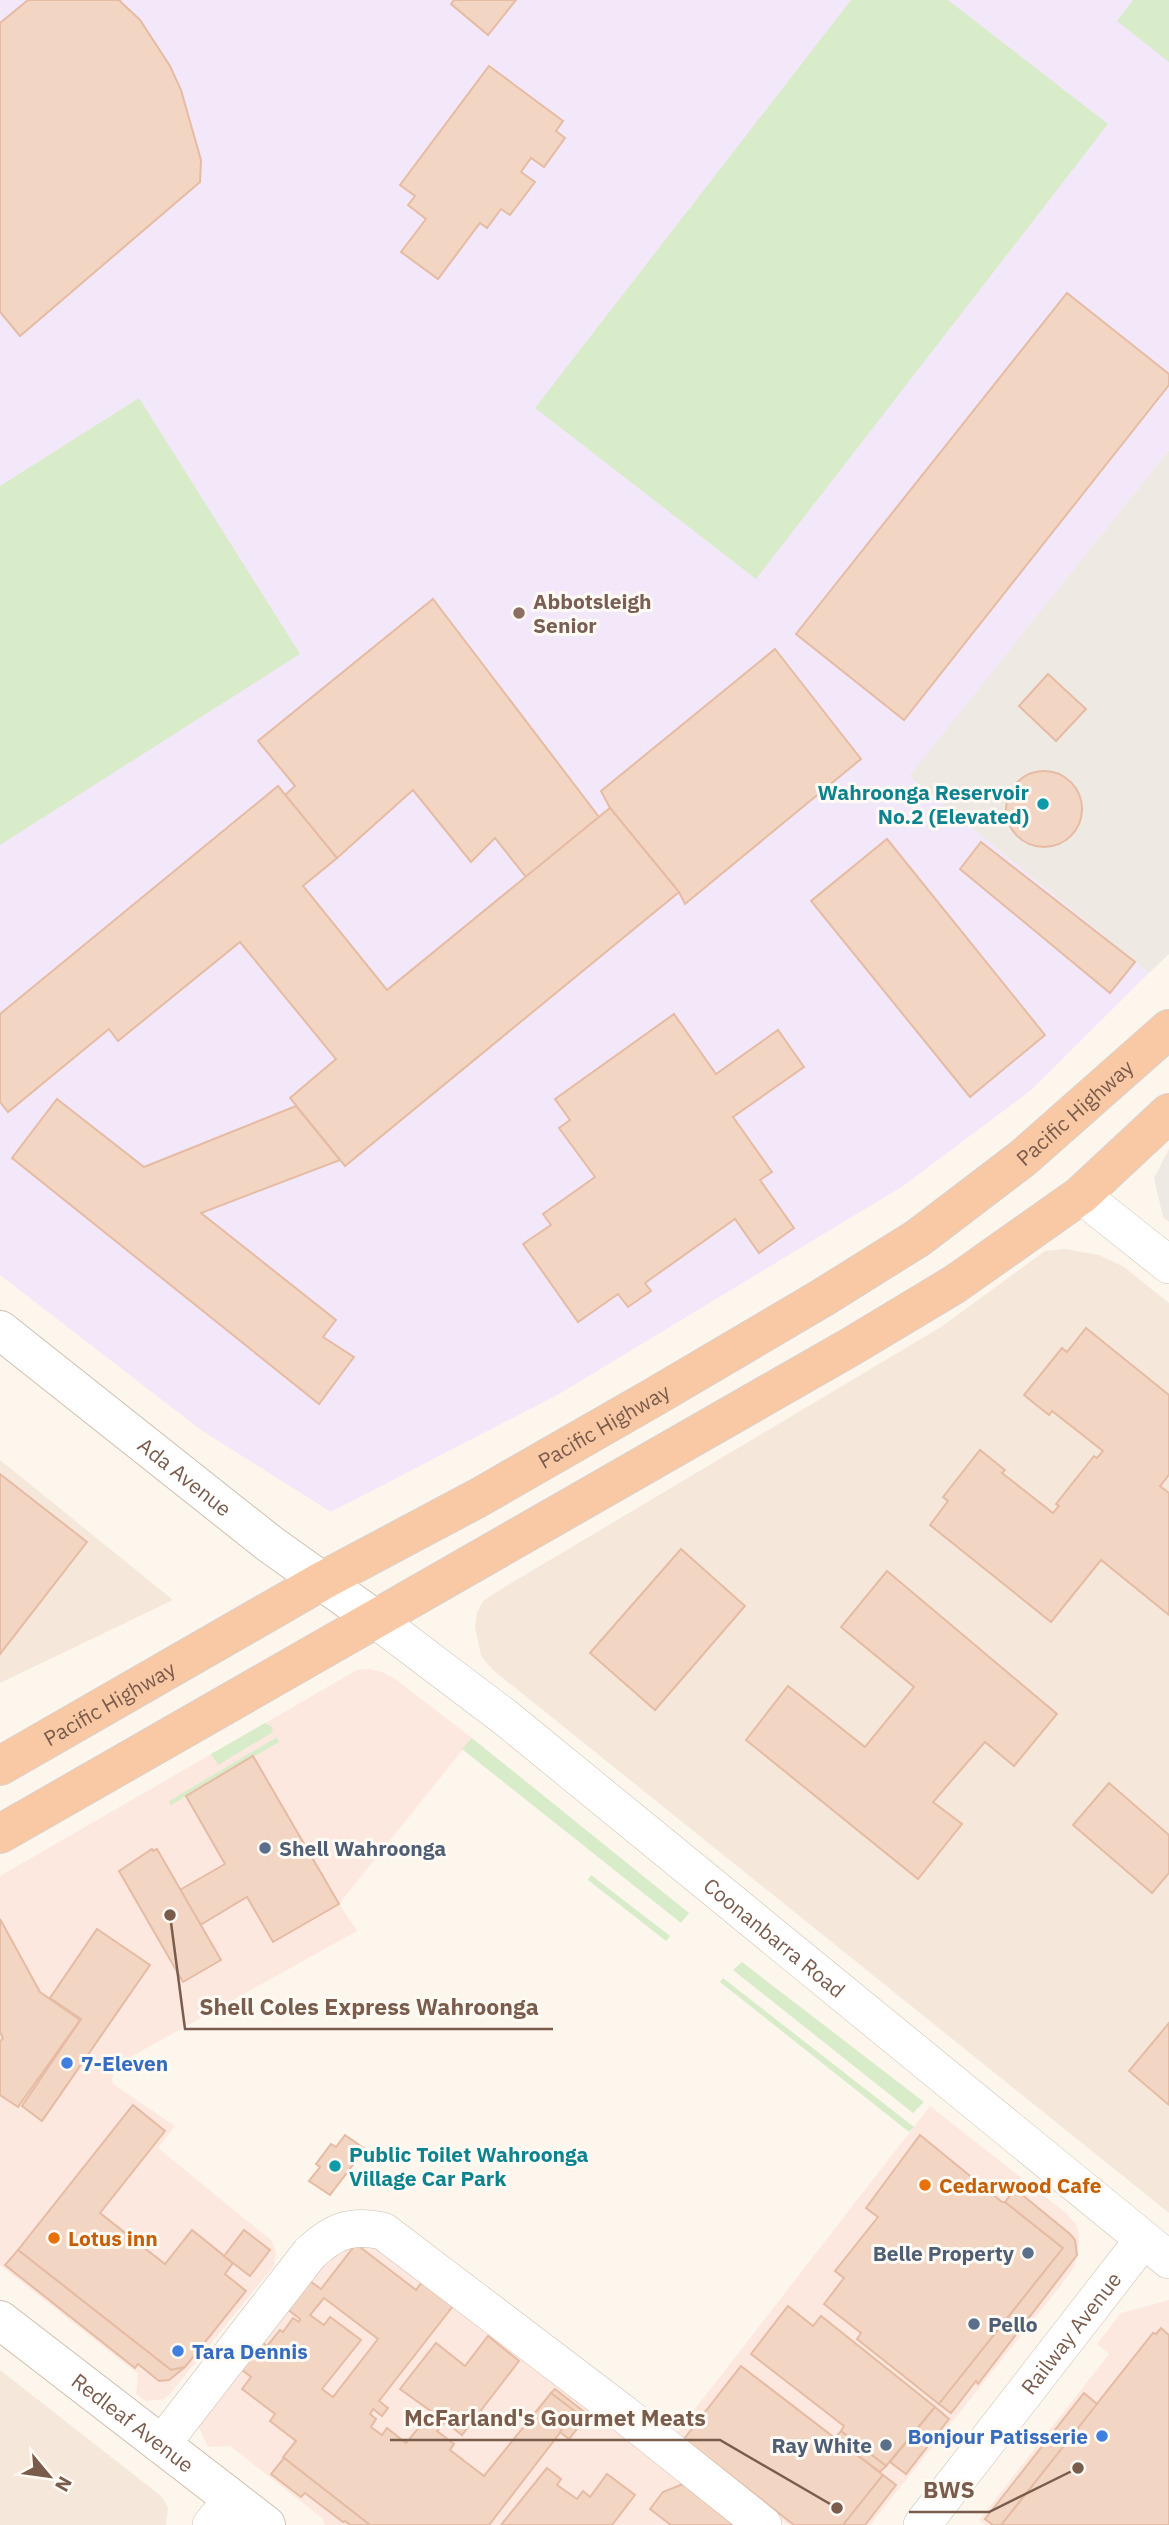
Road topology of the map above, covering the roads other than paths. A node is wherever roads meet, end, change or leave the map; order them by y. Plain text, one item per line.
1 (1169, 1029) edge
2 (1169, 1112) edge
3 (1081, 1195) junction
4 (1169, 1265) edge
5 (0, 1330) edge
6 (322, 1581) junction
7 (375, 1619) junction
8 (0, 1766) edge
9 (0, 1834) edge
10 (1156, 2250) edge
11 (0, 2320) edge
12 (161, 2445) junction
13 (222, 2512) edge
14 (266, 2525) edge
15 (763, 2525) edge
16 (922, 2525) edge

1 - 6 highway, Pacific Highway
2 - 3 highway
3 - 4 street
3 - 7 highway
5 - 6 street, Ada Avenue
6 - 7 street, Ada Avenue
6 - 8 highway, Pacific Highway
7 - 9 highway
7 - 10 street, Coonanbarra Road
10 - 16 street, Railway Avenue
11 - 12 street, Redleaf Avenue
12 - 13 street, Redleaf Avenue
12 - 15 street
13 - 14 street, Redleaf Avenue

